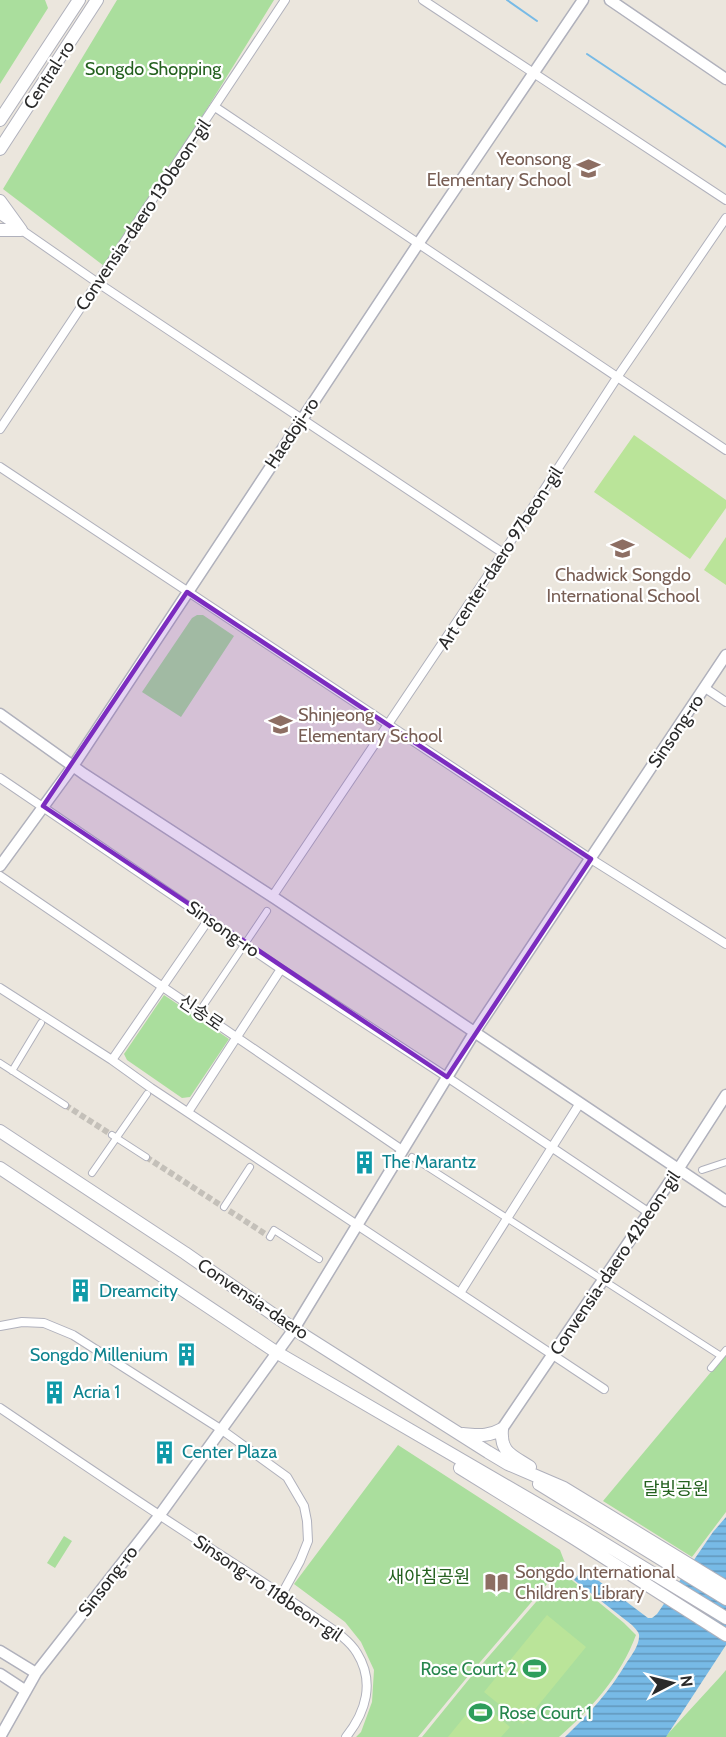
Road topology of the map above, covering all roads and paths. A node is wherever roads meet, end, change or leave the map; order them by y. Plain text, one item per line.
1 (80, 0) edge
2 (97, 0) edge
3 (285, 0) edge
4 (423, 0) edge
5 (583, 0) edge
6 (610, 0) edge
7 (533, 73) junction
8 (726, 79) edge
9 (215, 107) junction
10 (0, 120) edge
11 (3, 145) edge
12 (0, 161) edge
13 (726, 200) edge
14 (0, 201) edge
15 (0, 215) edge
16 (726, 218) edge
17 (0, 230) edge
18 (21, 230) junction
19 (418, 244) junction
20 (98, 283) junction
21 (618, 376) junction
22 (302, 418) junction
23 (0, 429) edge
24 (726, 450) edge
25 (0, 467) edge
26 (503, 554) junction
27 (187, 592) junction
28 (726, 655) edge
29 (705, 688) junction
30 (726, 702) edge
31 (0, 714) edge
32 (390, 724) junction
33 (73, 766) junction
34 (0, 778) edge
35 (43, 806) junction
36 (591, 859) junction
37 (0, 866) edge
38 (0, 876) edge
39 (272, 897) junction
40 (267, 911) dead end
41 (208, 919) junction
42 (245, 944) junction
43 (726, 944) edge
44 (281, 969) junction
45 (162, 986) junction
46 (0, 988) edge
47 (199, 1012) junction
48 (41, 1023) dead end
49 (474, 1033) junction
50 (236, 1036) junction
51 (112, 1060) junction
52 (0, 1063) edge
53 (12, 1071) junction
54 (447, 1077) junction
55 (147, 1095) dead end
56 (726, 1095) edge
57 (580, 1103) junction
58 (65, 1105) tunnel mouth
59 (188, 1112) junction
60 (0, 1131) edge
61 (112, 1136) tunnel mouth
62 (551, 1147) junction
63 (402, 1150) junction
64 (412, 1156) dead end
65 (146, 1157) tunnel mouth
66 (726, 1162) edge
67 (250, 1167) dead end
68 (0, 1168) edge
69 (679, 1168) junction
70 (702, 1170) dead end
71 (92, 1173) dead end
72 (726, 1201) edge
73 (224, 1208) dead end
74 (648, 1212) junction
75 (507, 1217) junction
76 (357, 1225) junction
77 (270, 1237) tunnel mouth
78 (319, 1259) dead end
79 (604, 1279) junction
80 (460, 1293) junction
81 (0, 1326) edge
82 (294, 1329) junction
83 (726, 1350) edge
84 (276, 1352) junction
85 (553, 1355) junction
86 (721, 1356) junction
87 (711, 1368) dead end
88 (604, 1389) dead end
89 (0, 1408) edge
90 (502, 1429) junction
91 (222, 1430) junction
92 (459, 1433) junction
93 (508, 1464) junction
94 (564, 1488) junction
95 (593, 1513) junction
96 (159, 1516) junction
97 (579, 1534) junction
98 (682, 1567) junction
99 (726, 1587) edge
100 (282, 1594) junction
101 (726, 1599) edge
102 (726, 1618) edge
103 (726, 1635) edge
104 (0, 1651) edge
105 (36, 1673) junction
106 (0, 1674) edge
107 (26, 1690) junction
108 (0, 1737) edge
109 (346, 1737) edge

1 - 10 main road, Central-ro
2 - 11 main road, Central-ro
3 - 9 street, Convensia-daero 130beon-gil
4 - 7 street
5 - 7 street, Haedoji-ro
6 - 8 street
7 - 13 street
7 - 19 street, Haedoji-ro
9 - 19 street
9 - 20 street, Convensia-daero 130beon-gil
11 - 12 main road, Central-ro
14 - 18 main road
15 - 18 street
16 - 21 street, Art center-daero 97beon-gil
17 - 18 main road
18 - 20 street
19 - 21 street
19 - 22 street, Haedoji-ro
20 - 22 street
20 - 23 street, Convensia-daero 130beon-gil
21 - 24 street
21 - 26 street, Art center-daero 97beon-gil
22 - 26 street
22 - 27 street, Haedoji-ro
25 - 27 street
26 - 32 street, Art center-daero 97beon-gil
27 - 32 street
27 - 33 street, Haedoji-ro
28 - 29 street, Sinsong-ro
29 - 30 street
29 - 36 street, Sinsong-ro
31 - 33 street
32 - 36 street
32 - 39 street, Art center-daero 97beon-gil
33 - 35 street, Haedoji-ro
33 - 39 street
34 - 35 street, Sinsong-ro
35 - 37 street, Haedoji-ro
35 - 41 street, Sinsong-ro
36 - 43 street
36 - 49 street, Sinsong-ro
38 - 45 street, 신송로
39 - 49 street
40 - 42 street
41 - 42 street, Sinsong-ro
41 - 45 street
42 - 44 street, Sinsong-ro
42 - 47 street
44 - 50 street
44 - 54 street, Sinsong-ro
45 - 47 street, 신송로
45 - 51 street
46 - 51 street
47 - 50 street, 신송로
48 - 53 street
49 - 54 street, Sinsong-ro
49 - 57 street
50 - 59 street
50 - 63 street, 신송로
51 - 59 street
52 - 53 street
53 - 58 street
54 - 62 street
54 - 63 street, Sinsong-ro
55 - 71 street
56 - 69 street, Convensia-daero 42beon-gil
57 - 62 street
57 - 69 street
59 - 76 street
60 - 82 main road, Convensia-daero
61 - 65 street
62 - 74 street
62 - 75 street
63 - 76 street, Sinsong-ro
64 - 75 street
66 - 70 street
67 - 73 street
68 - 84 main road, Convensia-daero
69 - 72 street
69 - 74 street, Convensia-daero 42beon-gil
74 - 79 street, Convensia-daero 42beon-gil
75 - 79 street
75 - 80 street
76 - 80 street
76 - 82 street, Sinsong-ro
77 - 78 street
79 - 85 street, Convensia-daero 42beon-gil
79 - 86 street
80 - 85 street
81 - 91 street
82 - 84 street, Sinsong-ro
82 - 92 main road, Convensia-daero
83 - 86 street
84 - 91 street, Sinsong-ro
84 - 97 main road, Convensia-daero
85 - 88 street
85 - 90 street, Convensia-daero 42beon-gil
86 - 87 street
89 - 96 street, Sinsong-ro 118beon-gil
90 - 92 main road
90 - 94 main road
91 - 96 street, Sinsong-ro
91 - 100 street
92 - 93 main road, Convensia-daero
93 - 94 main road, Convensia-daero
93 - 95 main road, Convensia-daero
94 - 95 main road, Convensia-daero
95 - 98 main road, Convensia-daero
96 - 100 street, Sinsong-ro 118beon-gil
96 - 105 street, Sinsong-ro
97 - 102 main road, Convensia-daero
97 - 103 main road, Convensia-daero
98 - 99 main road
98 - 101 main road
100 - 109 street, Sinsong-ro 118beon-gil
104 - 105 street
105 - 107 street, Sinsong-ro
106 - 107 street
107 - 108 street, Sinsong-ro

